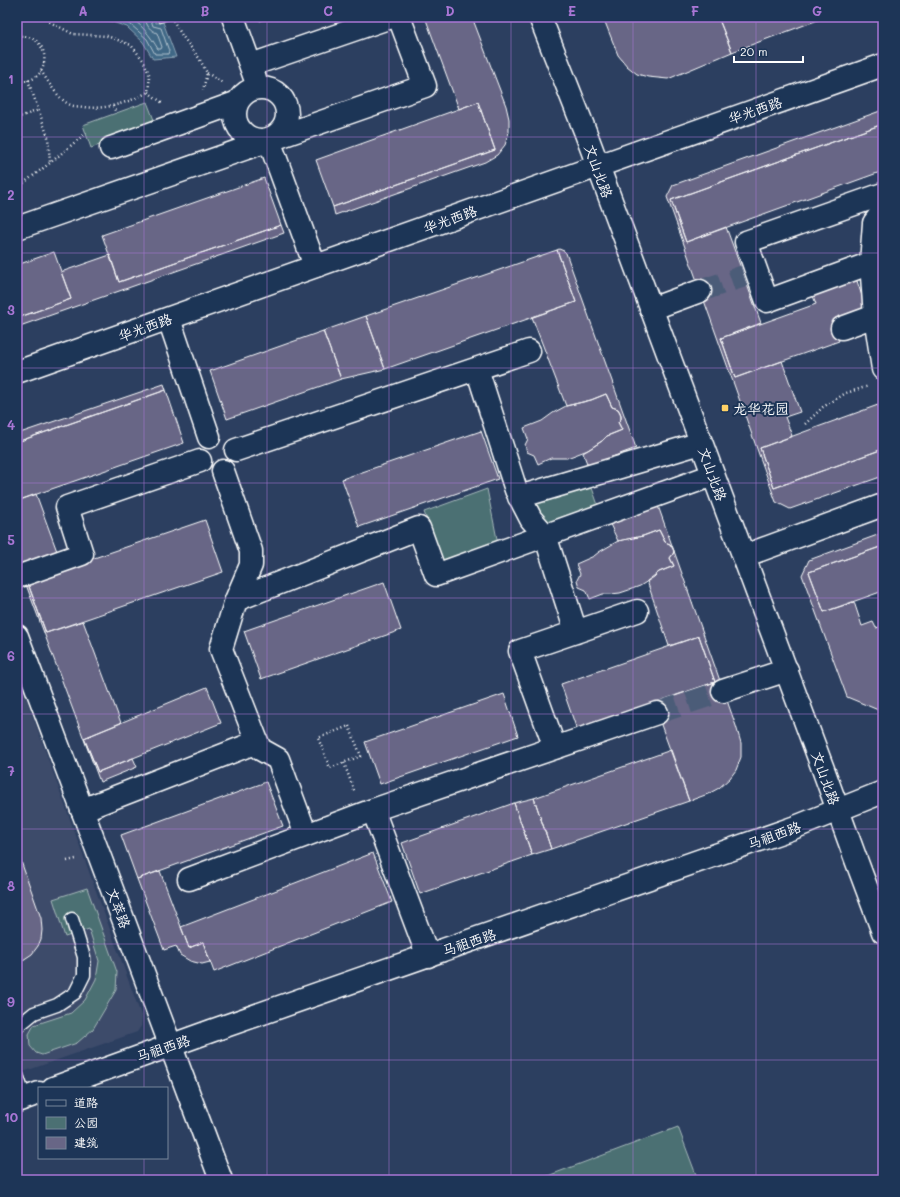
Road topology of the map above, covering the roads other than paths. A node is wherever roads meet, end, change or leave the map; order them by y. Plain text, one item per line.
1 (233, 17) edge
2 (391, 17) edge
3 (399, 17) edge
4 (540, 17) edge
5 (251, 65) junction
6 (883, 65) edge
7 (259, 88) junction
8 (238, 102) junction
9 (269, 140) junction
10 (111, 148) dead end
11 (598, 166) junction
12 (883, 194) edge
13 (883, 211) edge
14 (17, 228) edge
15 (871, 263) junction
16 (315, 266) junction
17 (700, 291) tunnel mouth
18 (651, 309) junction
19 (879, 315) edge
20 (169, 318) junction
21 (842, 328) dead end
22 (529, 351) dead end
23 (477, 370) junction
24 (17, 372) edge
25 (879, 376) edge
26 (209, 437) junction
27 (701, 443) junction
28 (236, 450) junction
29 (200, 461) junction
30 (223, 471) junction
31 (713, 475) junction
32 (519, 497) junction
33 (883, 506) edge
34 (545, 535) junction
35 (744, 556) junction
36 (17, 577) edge
37 (236, 600) junction
38 (637, 611) dead end
39 (576, 632) junction
40 (17, 636) edge
41 (786, 670) junction
42 (723, 691) tunnel mouth
43 (657, 713) tunnel mouth
44 (257, 742) junction
45 (555, 748) junction
46 (883, 792) edge
47 (82, 810) junction
48 (838, 811) junction
49 (368, 812) junction
50 (306, 835) junction
51 (189, 879) dead end
52 (72, 919) dead end
53 (883, 932) edge
54 (428, 956) junction
55 (17, 1027) edge
56 (171, 1046) junction
57 (17, 1075) edge
58 (56, 1087) edge
59 (27, 1097) edge
60 (221, 1180) edge

1 - 5 street
2 - 5 street
3 - 9 street
4 - 11 street, 文山北路
5 - 7 street
6 - 11 street, 华光西路
7 - 8 street
7 - 9 street
8 - 9 street
8 - 10 street
9 - 14 street
9 - 16 street
11 - 16 street, 华光西路
11 - 18 street, 文山北路
12 - 15 street
13 - 15 street
15 - 19 street
16 - 20 street, 华光西路
17 - 18 street
18 - 27 street, 文山北路
19 - 21 street
19 - 25 street
20 - 24 street, 华光西路
20 - 26 street
22 - 23 street
23 - 28 street
23 - 32 street
26 - 28 street
26 - 29 street
27 - 31 street, 文山北路
27 - 32 street
28 - 30 street
29 - 30 street
29 - 36 street
30 - 37 street
31 - 34 street
31 - 35 street, 文山北路
32 - 34 street
33 - 35 street
34 - 37 street
34 - 39 street
35 - 41 street, 文山北路
37 - 44 street
38 - 39 street
39 - 45 street
40 - 47 street, 文萃路
41 - 42 street
41 - 48 street, 文山北路
43 - 45 street
44 - 47 street
44 - 50 street
45 - 49 street
46 - 48 street, 马祖西路
47 - 56 street, 文萃路
48 - 53 street, 文山北路
48 - 54 street, 马祖西路
49 - 50 street
49 - 54 street
50 - 51 street
52 - 55 lane
54 - 56 street, 马祖西路
56 - 58 street, 马祖西路
56 - 60 street, 文萃路
57 - 59 lane

